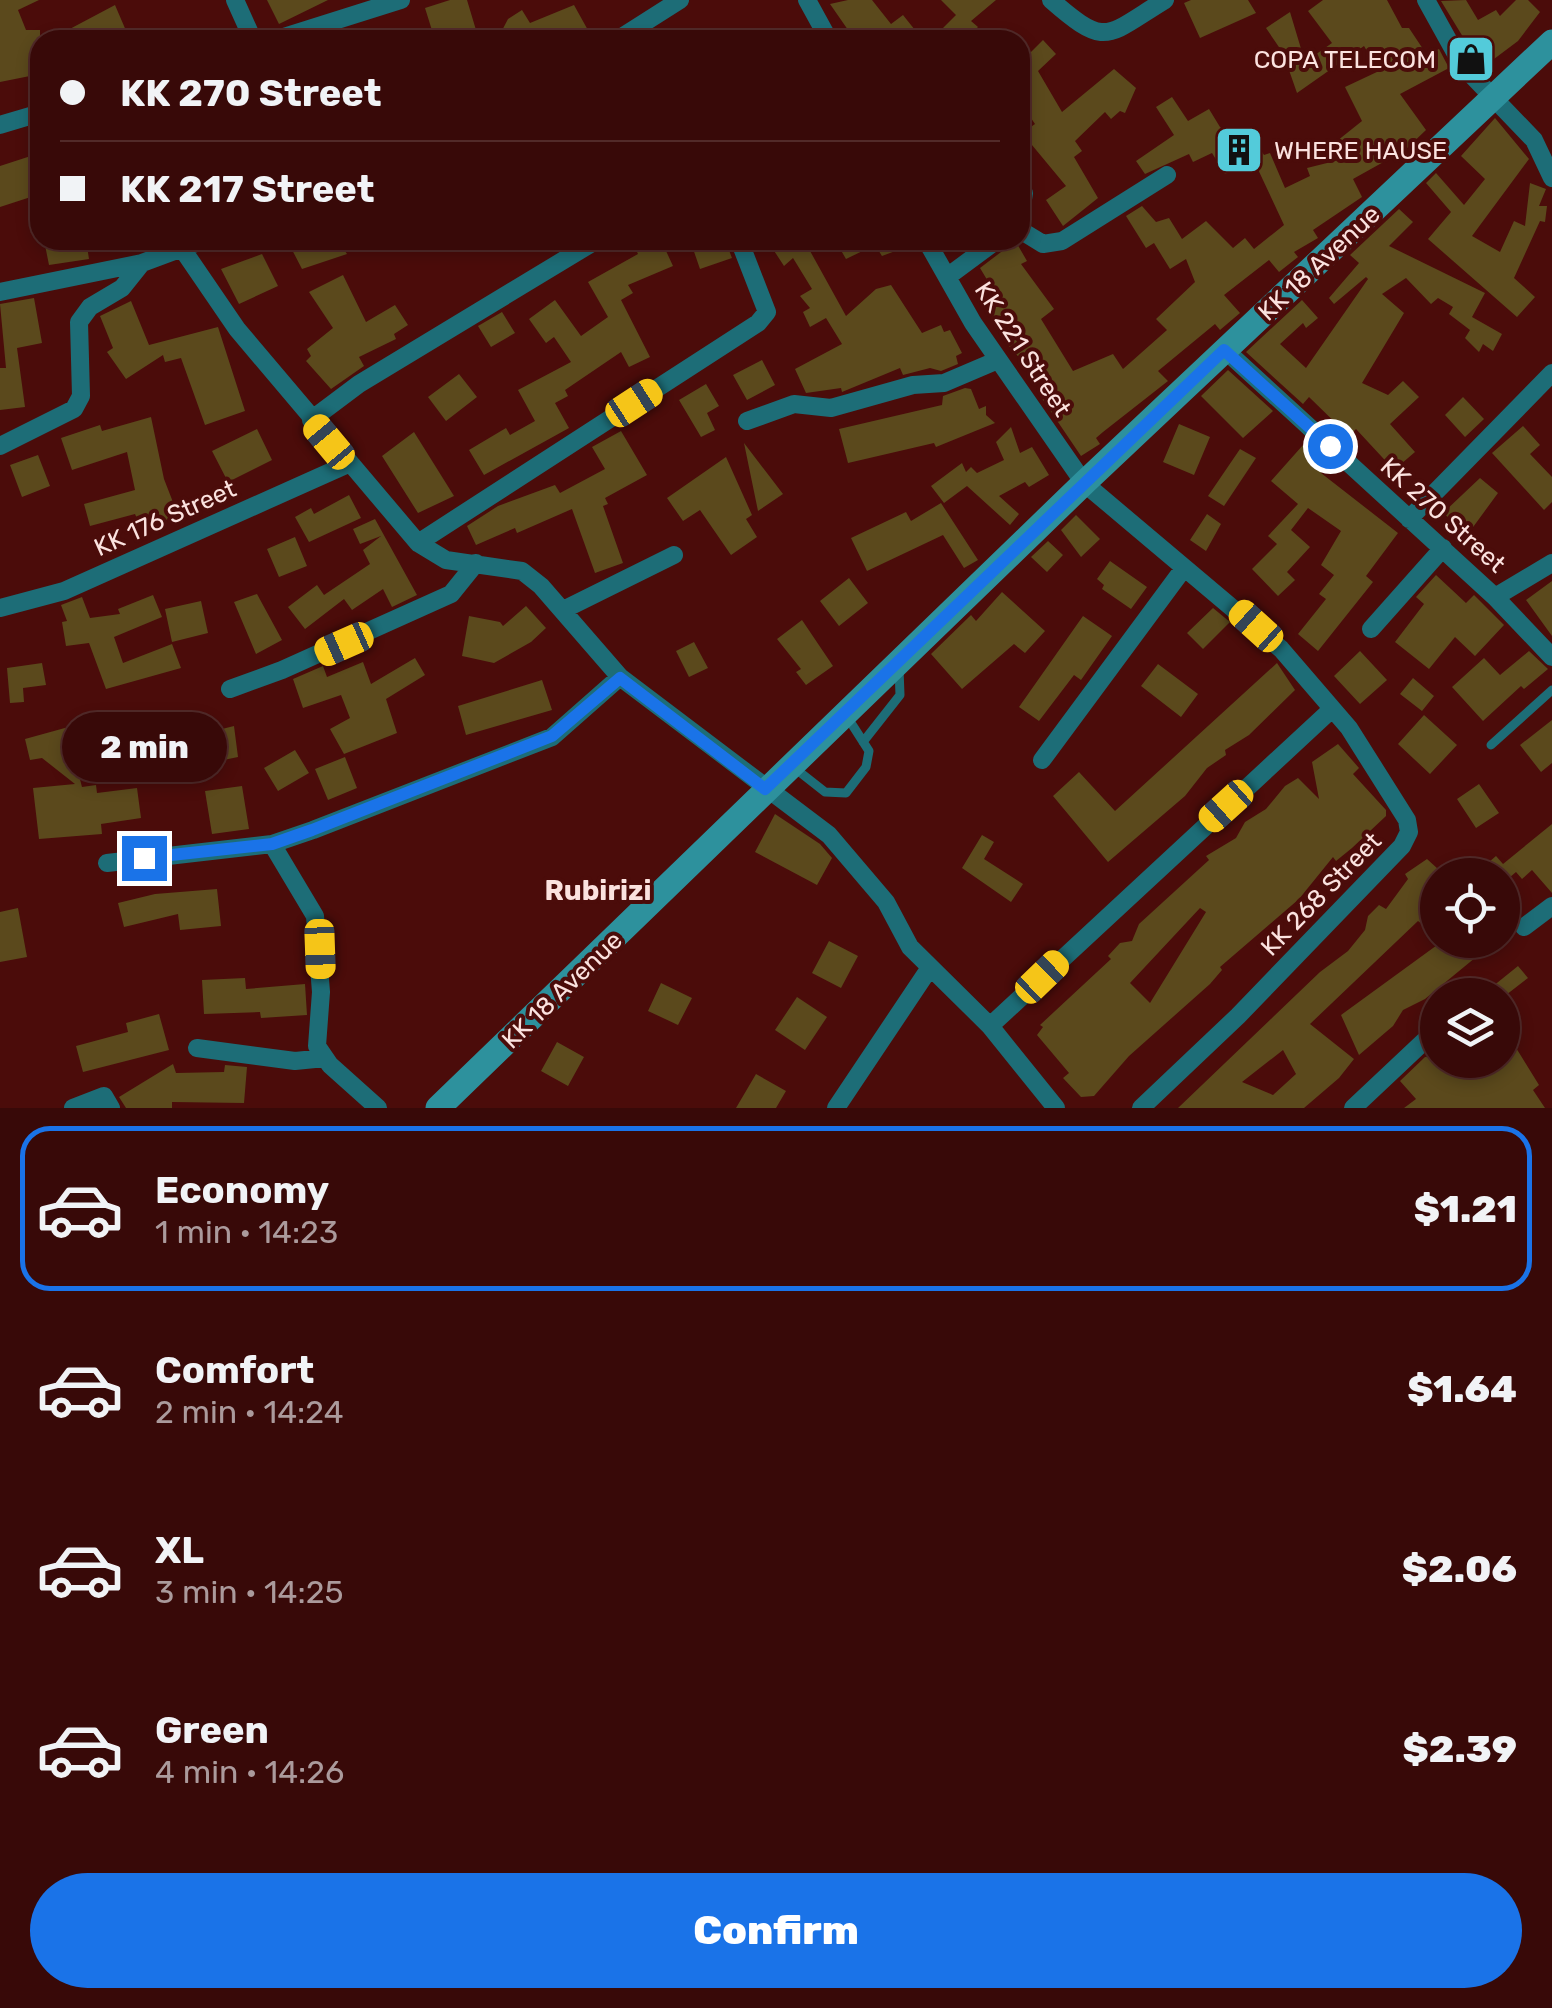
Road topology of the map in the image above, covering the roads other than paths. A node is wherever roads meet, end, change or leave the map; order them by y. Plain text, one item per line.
1 (235, 0) edge
2 (401, 0) edge
3 (680, 0) edge
4 (808, 0) edge
5 (1051, 0) edge
6 (1165, 0) edge
7 (1426, 0) edge
8 (248, 30) edge
9 (306, 30) edge
10 (633, 30) edge
11 (824, 30) edge
12 (1552, 42) edge
13 (1494, 97) junction
14 (30, 115) edge
15 (0, 125) edge
16 (1167, 176) dead end
17 (1552, 178) edge
18 (1030, 236) edge
19 (184, 250) joint
20 (580, 250) edge
21 (742, 250) edge
22 (932, 250) edge
23 (983, 250) edge
24 (142, 263) junction
25 (947, 277) junction
26 (0, 292) edge
27 (1224, 350) junction
28 (998, 360) junction
29 (1552, 372) edge
30 (311, 420) junction
31 (747, 421) dead end
32 (0, 446) edge
33 (348, 464) junction
34 (1084, 483) junction
35 (1408, 519) junction
36 (418, 543) junction
37 (1443, 548) junction
38 (674, 555) dead end
39 (1552, 563) edge
40 (476, 564) junction
41 (1184, 568) junction
42 (1495, 597) junction
43 (0, 608) edge
44 (563, 610) junction
45 (1370, 630) dead end
46 (1552, 657) edge
47 (898, 662) junction
48 (620, 678) junction
49 (230, 689) dead end
50 (1552, 690) edge
51 (1332, 709) junction
52 (844, 713) junction
53 (863, 742) junction
54 (1490, 745) dead end
55 (1042, 760) dead end
56 (790, 764) junction
57 (765, 789) junction
58 (272, 844) junction
59 (108, 862) dead end
60 (1552, 906) edge
61 (1524, 927) dead end
62 (929, 969) junction
63 (990, 1026) junction
64 (1420, 1045) edge
65 (197, 1048) dead end
66 (325, 1058) junction
67 (73, 1108) edge
68 (111, 1108) edge
69 (378, 1108) edge
70 (438, 1108) edge
71 (836, 1108) edge
72 (1056, 1108) edge
73 (1142, 1108) edge
74 (1353, 1108) edge

1 - 8 street
2 - 9 street
3 - 10 street
4 - 11 street
5 - 6 street
7 - 13 street
12 - 13 main road, KK 18 Avenue
13 - 17 street
13 - 27 main road, KK 18 Avenue
14 - 15 street
16 - 18 street
19 - 24 street
19 - 30 street
20 - 30 street
21 - 36 street
22 - 25 street, KK 221 Street
23 - 25 street
24 - 26 street
24 - 32 street
25 - 28 street, KK 221 Street
27 - 34 main road, KK 18 Avenue
27 - 35 street, KK 270 Street
28 - 31 street
28 - 34 street, KK 221 Street
29 - 35 street
30 - 33 street
33 - 36 street
33 - 43 street, KK 176 Street
34 - 41 street, KK 268 Street
34 - 47 main road, KK 18 Avenue
35 - 37 street, KK 270 Street
36 - 40 street
37 - 42 street, KK 270 Street
37 - 45 street
38 - 44 street
39 - 42 street, KK 270 Street
40 - 44 street
40 - 49 street
41 - 51 street, KK 268 Street
41 - 55 street
42 - 46 street, KK 270 Street
44 - 48 street
47 - 52 main road, KK 18 Avenue
47 - 53 lane
48 - 57 street
48 - 58 street
50 - 54 lane
51 - 63 street
51 - 73 street, KK 268 Street
52 - 53 lane
52 - 56 main road, KK 18 Avenue
53 - 56 lane
56 - 57 main road, KK 18 Avenue
57 - 62 street
57 - 70 main road, KK 18 Avenue
58 - 59 street
58 - 66 street
60 - 61 street
62 - 63 street
62 - 71 street
63 - 72 street
64 - 74 street
65 - 66 street
66 - 69 street
67 - 68 street

